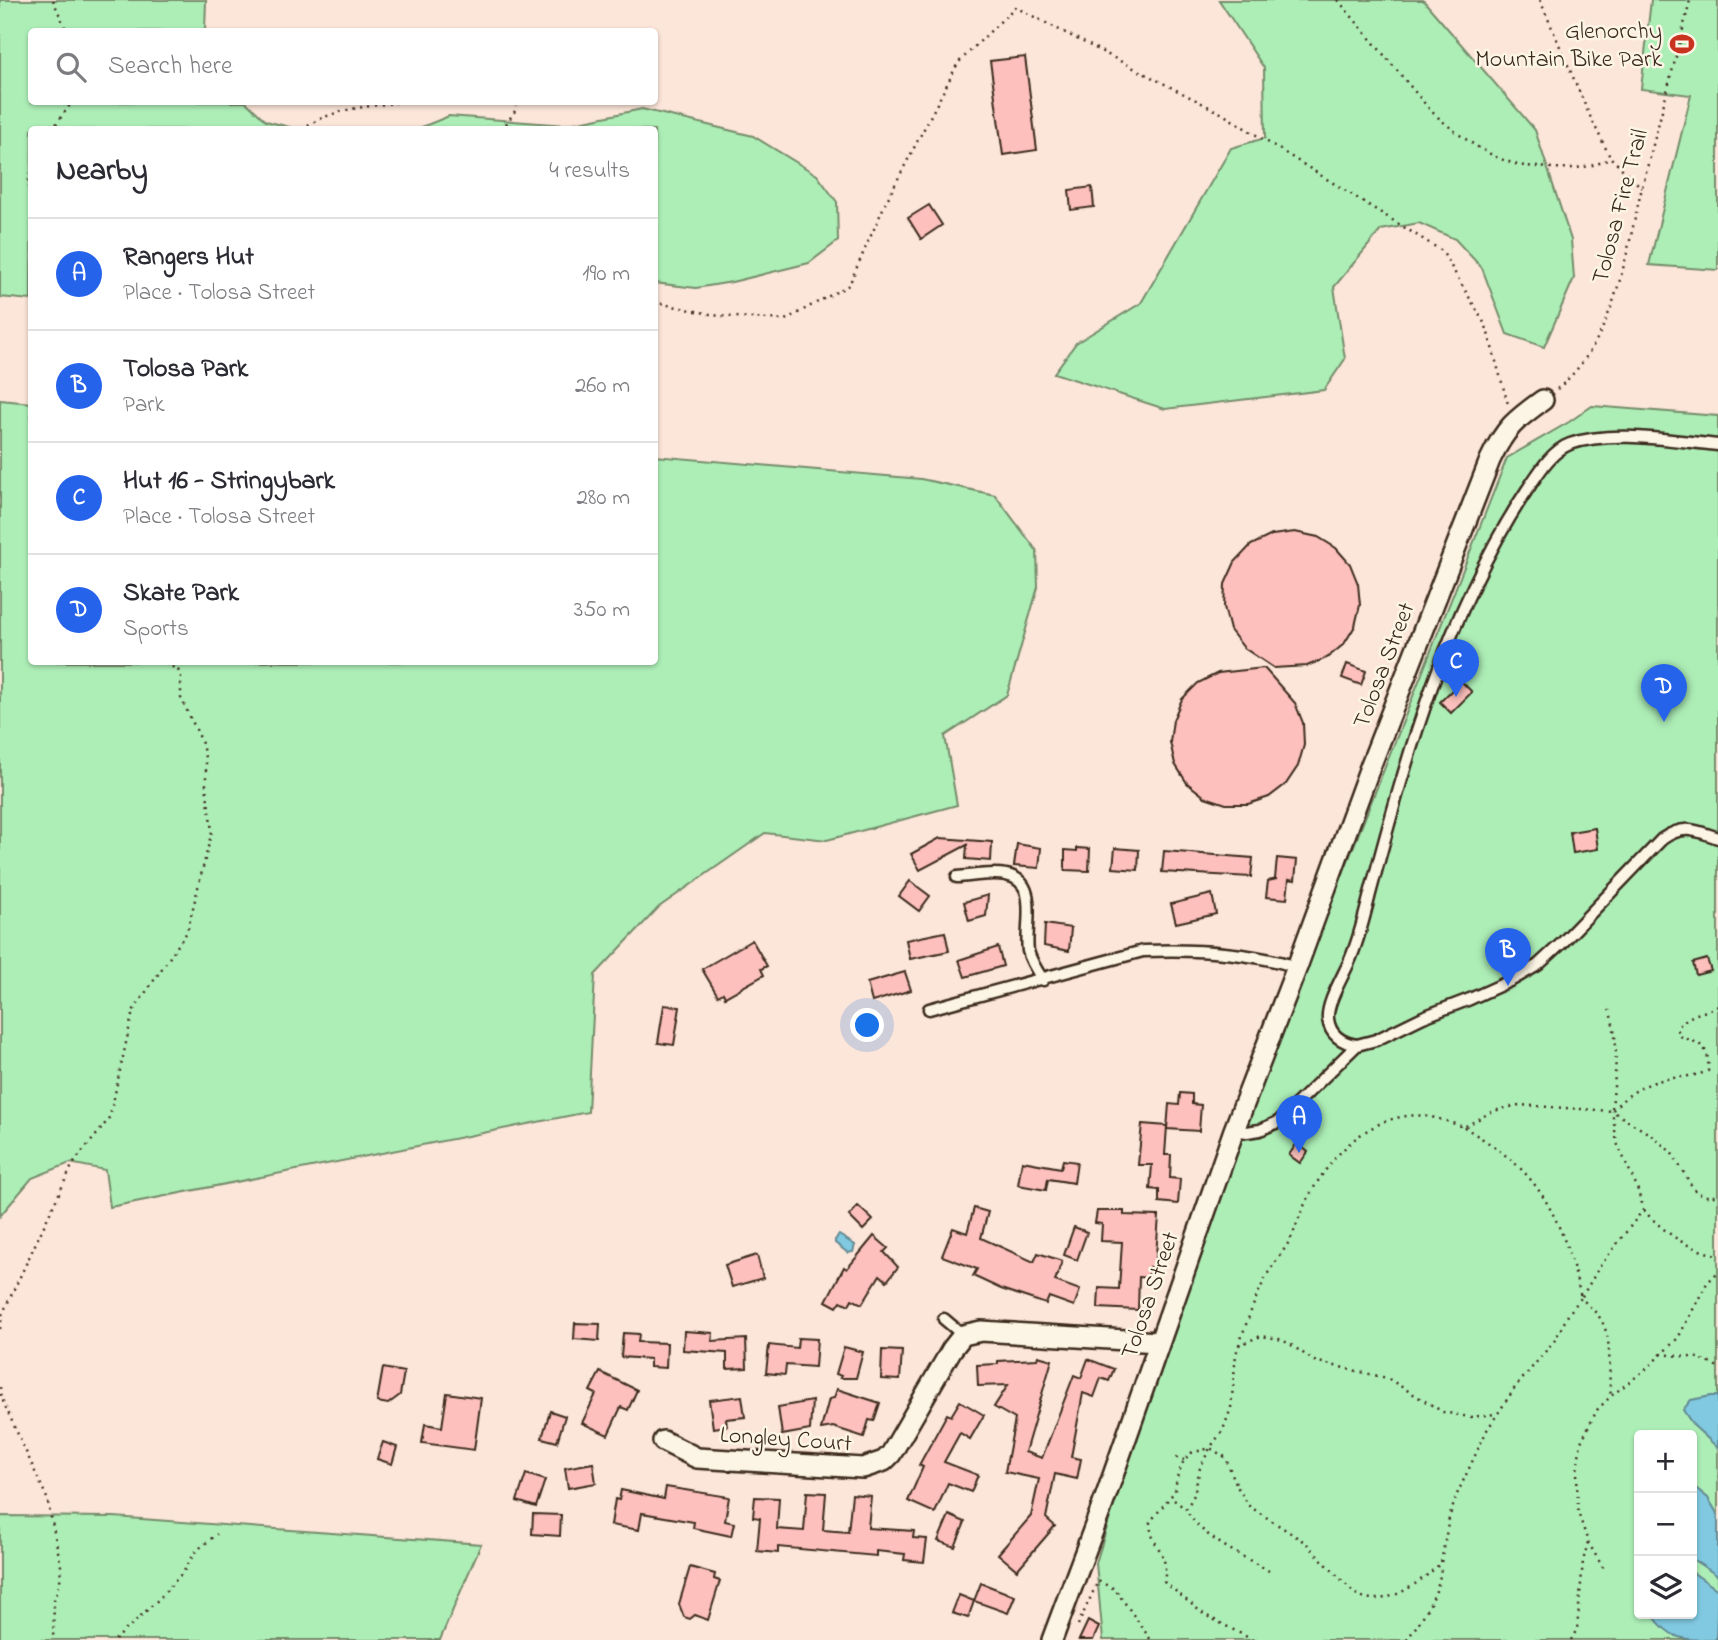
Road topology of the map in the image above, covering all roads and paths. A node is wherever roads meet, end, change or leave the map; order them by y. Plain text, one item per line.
1 (53, 0) edge
2 (1338, 0) edge
3 (1540, 0) edge
4 (1690, 0) edge
5 (65, 28) edge
6 (70, 105) edge
7 (382, 105) edge
8 (516, 105) edge
9 (55, 126) edge
10 (307, 126) edge
11 (505, 126) edge
12 (1611, 158) junction
13 (1642, 188) junction
14 (658, 303) edge
15 (1544, 400) joint
16 (1513, 421) junction
17 (1718, 445) edge
18 (170, 665) edge
19 (1718, 838) edge
20 (957, 877) dead end
21 (1297, 967) junction
22 (1043, 980) junction
23 (1718, 1006) edge
24 (929, 1009) dead end
25 (1609, 1010) dead end
26 (1357, 1045) junction
27 (1612, 1111) junction
28 (1464, 1127) junction
29 (1234, 1130) junction
30 (1718, 1196) edge
31 (1643, 1210) junction
32 (1718, 1255) edge
33 (1718, 1272) edge
34 (1581, 1298) junction
35 (944, 1319) dead end
36 (0, 1329) edge
37 (963, 1335) junction
38 (1158, 1342) junction
39 (1239, 1345) junction
40 (1661, 1354) junction
41 (1718, 1367) edge
42 (0, 1387) edge
43 (1611, 1396) junction
44 (1496, 1414) junction
45 (663, 1441) dead end
46 (1210, 1448) junction
47 (1176, 1457) dead end
48 (1184, 1460) junction
49 (1174, 1500) dead end
50 (1186, 1509) junction
51 (217, 1534) dead end
52 (1588, 1542) junction
53 (1441, 1563) junction
54 (1269, 1571) dead end
55 (1605, 1571) dead end
56 (1077, 1628) dead end
57 (53, 1640) edge
58 (115, 1640) edge
59 (1052, 1640) edge
60 (1151, 1640) edge
61 (1253, 1640) edge
62 (1407, 1640) edge
63 (1571, 1640) edge

1 - 5 path
2 - 12 path
3 - 12 path
4 - 13 path, Tolosa Fire Trail
6 - 9 path
7 - 10 path
8 - 11 path
12 - 13 path
13 - 15 path, Tolosa Fire Trail
14 - 16 path
15 - 16 street, Tolosa Street
16 - 21 street, Tolosa Street
17 - 26 lane
18 - 36 path
19 - 26 lane
20 - 22 lane
21 - 22 lane
21 - 29 street, Tolosa Street
22 - 24 lane
23 - 27 path
25 - 27 path
26 - 29 lane
27 - 28 path
27 - 30 path
27 - 31 path
28 - 34 path
28 - 39 path
29 - 38 street, Tolosa Street
31 - 32 path
31 - 34 path
33 - 40 path
34 - 43 path
34 - 44 path
35 - 37 lane
37 - 38 street
37 - 45 street, Longley Court
38 - 59 street, Tolosa Street
39 - 44 path
39 - 46 path
40 - 41 path
40 - 43 path
42 - 57 path
43 - 52 path
44 - 53 path
46 - 48 path
46 - 50 path
46 - 53 path
47 - 48 path
48 - 61 path
49 - 50 path
50 - 54 path
51 - 58 path
52 - 55 path
52 - 63 path
53 - 62 path
56 - 60 path

